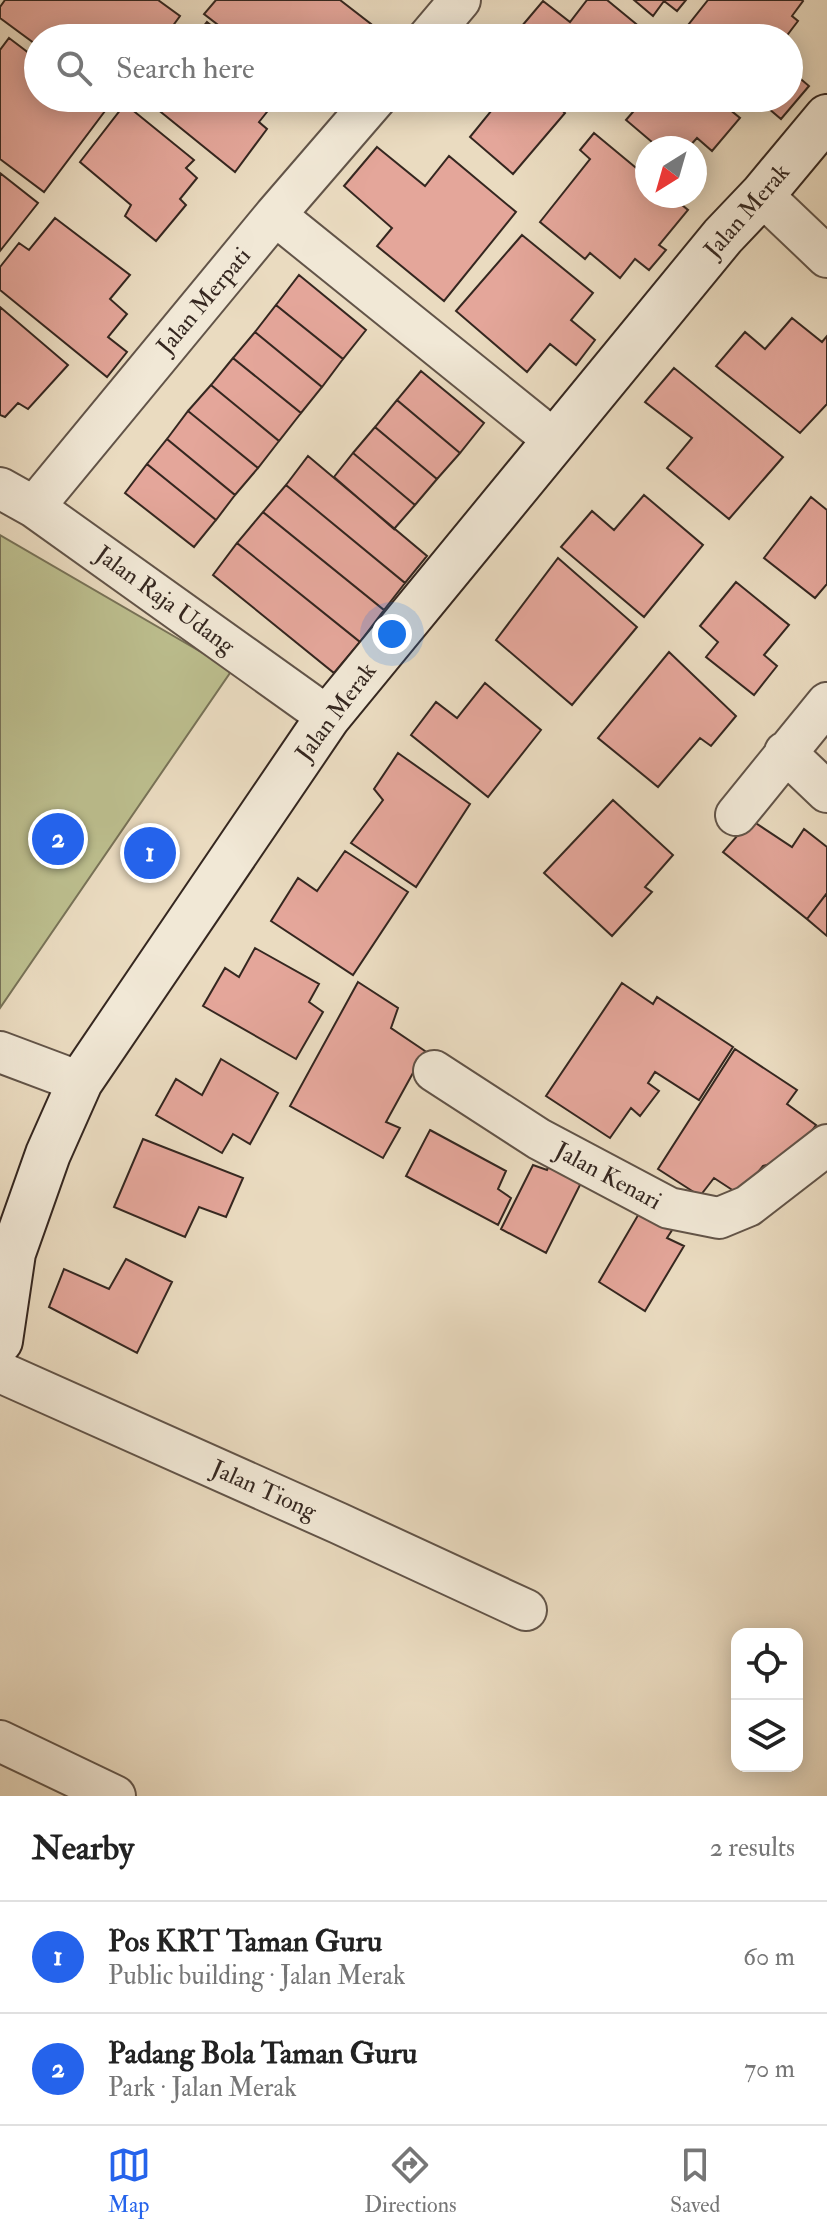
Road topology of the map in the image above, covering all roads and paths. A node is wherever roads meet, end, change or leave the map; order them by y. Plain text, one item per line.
1 (364, 112) edge
2 (827, 117) edge
3 (762, 195) junction
4 (275, 215) junction
5 (827, 257) edge
6 (554, 440) junction
7 (17, 498) edge
8 (827, 703) edge
9 (328, 717) junction
10 (785, 752) junction
11 (827, 792) edge
12 (736, 815) dead end
13 (0, 1052) edge
14 (434, 1071) dead end
15 (80, 1082) junction
16 (827, 1145) edge
17 (0, 1341) edge
18 (0, 1372) edge
19 (526, 1610) dead end
20 (0, 1741) edge
21 (115, 1796) edge

1 - 4 street, Jalan Merpati
2 - 3 street, Jalan Merak
3 - 5 street
3 - 6 street, Jalan Merak
4 - 6 street
4 - 7 street, Jalan Merpati
6 - 9 street, Jalan Merak
7 - 9 street, Jalan Raja Udang
8 - 10 street
9 - 15 street, Jalan Merak
10 - 11 street
10 - 12 street
13 - 15 street
14 - 16 street, Jalan Kenari
15 - 17 street, Jalan Merak
18 - 19 street, Jalan Tiong
20 - 21 street

